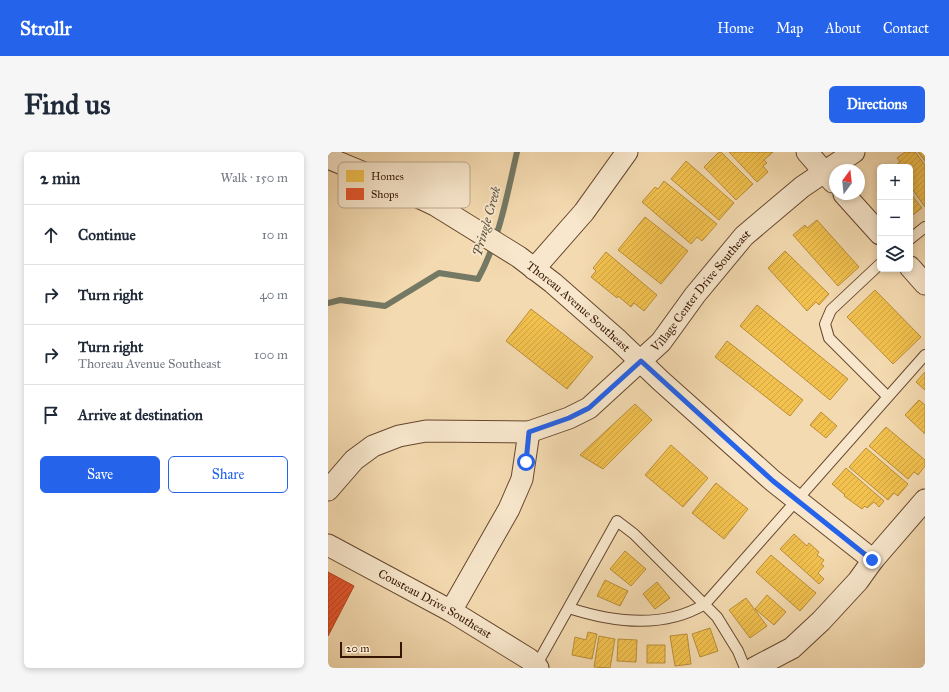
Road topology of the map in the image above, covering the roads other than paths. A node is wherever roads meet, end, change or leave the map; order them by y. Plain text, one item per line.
1 (627, 152) edge
2 (807, 152) edge
3 (854, 152) edge
4 (328, 158) edge
5 (338, 162) edge
6 (842, 164) edge
7 (829, 178) edge
8 (849, 200) edge
9 (440, 208) edge
10 (925, 227) edge
11 (877, 231) edge
12 (913, 237) edge
13 (526, 263) junction
14 (877, 267) edge
15 (913, 270) edge
16 (925, 284) edge
17 (925, 355) edge
18 (641, 361) junction
19 (888, 397) junction
20 (529, 432) junction
21 (328, 490) edge
22 (797, 500) junction
23 (925, 500) edge
24 (328, 545) edge
25 (872, 560) junction
26 (705, 604) junction
27 (569, 608) junction
28 (451, 611) junction
29 (537, 667) edge
30 (745, 668) edge
31 (754, 668) edge

1 - 13 street
2 - 7 street
3 - 6 street, Village Center Drive Southeast
4 - 5 street, Thoreau Avenue Southeast
7 - 18 street, Village Center Drive Southeast
8 - 11 street
9 - 13 street, Thoreau Avenue Southeast
10 - 12 lane
13 - 18 street, Thoreau Avenue Southeast
14 - 19 lane
15 - 16 street
17 - 19 lane
18 - 20 street, Village Center Drive Southeast
18 - 22 street, Thoreau Avenue Southeast
19 - 22 lane
20 - 21 street, Village Center Drive Southeast
20 - 28 street
22 - 25 street, Thoreau Avenue Southeast
22 - 26 lane
23 - 25 street
24 - 28 street, Cousteau Drive Southeast
25 - 31 street
26 - 27 lane
26 - 27 lane
26 - 30 lane
27 - 29 lane
28 - 29 street, Cousteau Drive Southeast

